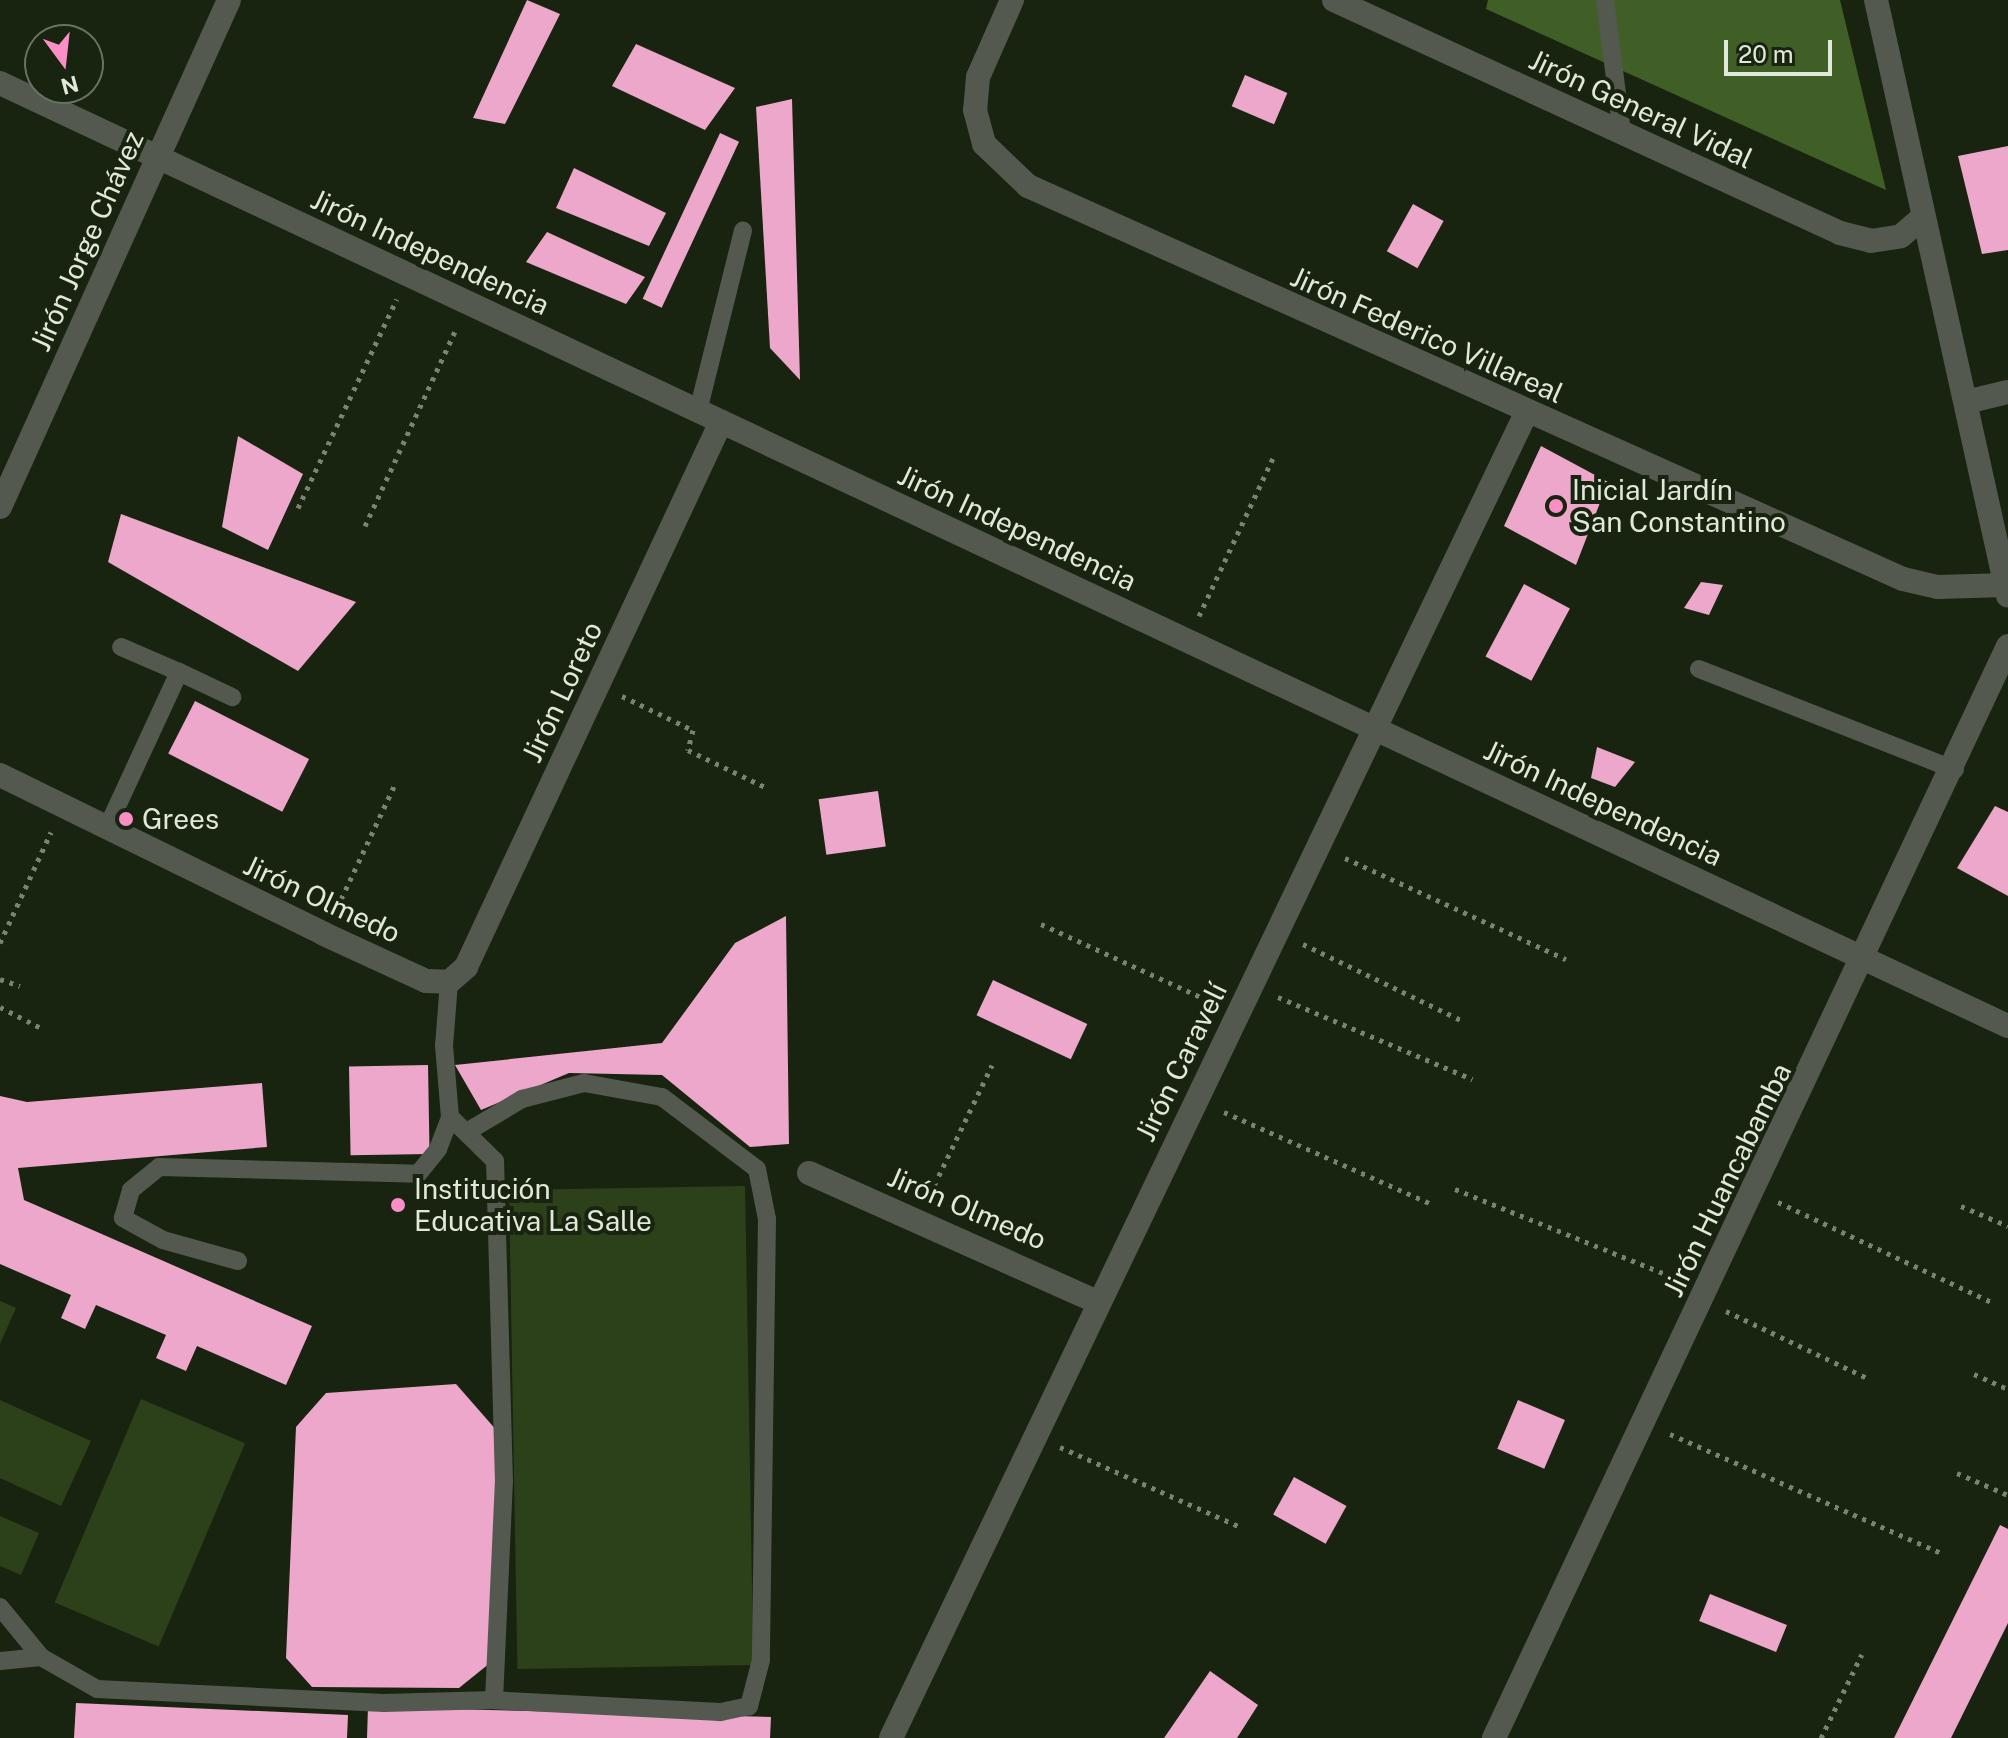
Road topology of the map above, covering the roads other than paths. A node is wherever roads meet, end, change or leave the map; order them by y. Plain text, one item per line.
1 (229, 0) edge
2 (1012, 0) edge
3 (1334, 0) edge
4 (1605, 0) edge
5 (1876, 0) edge
6 (0, 83) edge
7 (1622, 133) junction
8 (158, 157) junction
9 (1923, 217) junction
10 (743, 231) dead end
11 (2008, 392) edge
12 (1966, 402) junction
13 (698, 411) junction
14 (1526, 413) junction
15 (721, 422) junction
16 (0, 507) edge
17 (2007, 590) edge
18 (2008, 646) edge
19 (121, 647) dead end
20 (1699, 669) dead end
21 (179, 672) junction
22 (232, 697) dead end
23 (1375, 729) junction
24 (1955, 770) junction
25 (0, 775) edge
26 (107, 828) junction
27 (1866, 960) junction
28 (449, 982) junction
29 (2008, 1026) edge
30 (450, 1117) junction
31 (470, 1130) junction
32 (809, 1173) dead end
33 (238, 1261) dead end
34 (1099, 1303) junction
35 (0, 1607) edge
36 (41, 1657) junction
37 (0, 1661) edge
38 (494, 1700) junction
39 (891, 1738) edge
40 (1494, 1738) edge

1 - 8 street, Jirón Jorge Chávez
2 - 14 street, Jirón Federico Villareal
3 - 7 street, Jirón General Vidal
4 - 7 lane
5 - 9 street
6 - 8 street, Jirón Independencia
7 - 9 street, Jirón General Vidal
8 - 13 street, Jirón Independencia
8 - 16 street, Jirón Jorge Chávez
9 - 12 street
10 - 13 lane
11 - 12 street
12 - 17 street
13 - 15 street, Jirón Independencia
14 - 17 street, Jirón Federico Villareal
14 - 23 street, Jirón Caravelí
15 - 23 street, Jirón Independencia
15 - 28 street, Jirón Loreto
18 - 24 street, Jirón Huancabamba
19 - 21 lane
20 - 24 lane
21 - 22 lane
21 - 26 lane
23 - 27 street, Jirón Independencia
23 - 34 street, Jirón Caravelí
24 - 27 street, Jirón Huancabamba
25 - 26 street, Jirón Olmedo
26 - 28 street, Jirón Olmedo
27 - 29 street, Jirón Independencia
27 - 40 street, Jirón Huancabamba
28 - 30 lane
30 - 31 lane
30 - 33 lane
31 - 38 lane
31 - 38 lane
32 - 34 street, Jirón Olmedo
34 - 39 street, Jirón Caravelí
35 - 36 lane
36 - 37 lane
36 - 38 lane

